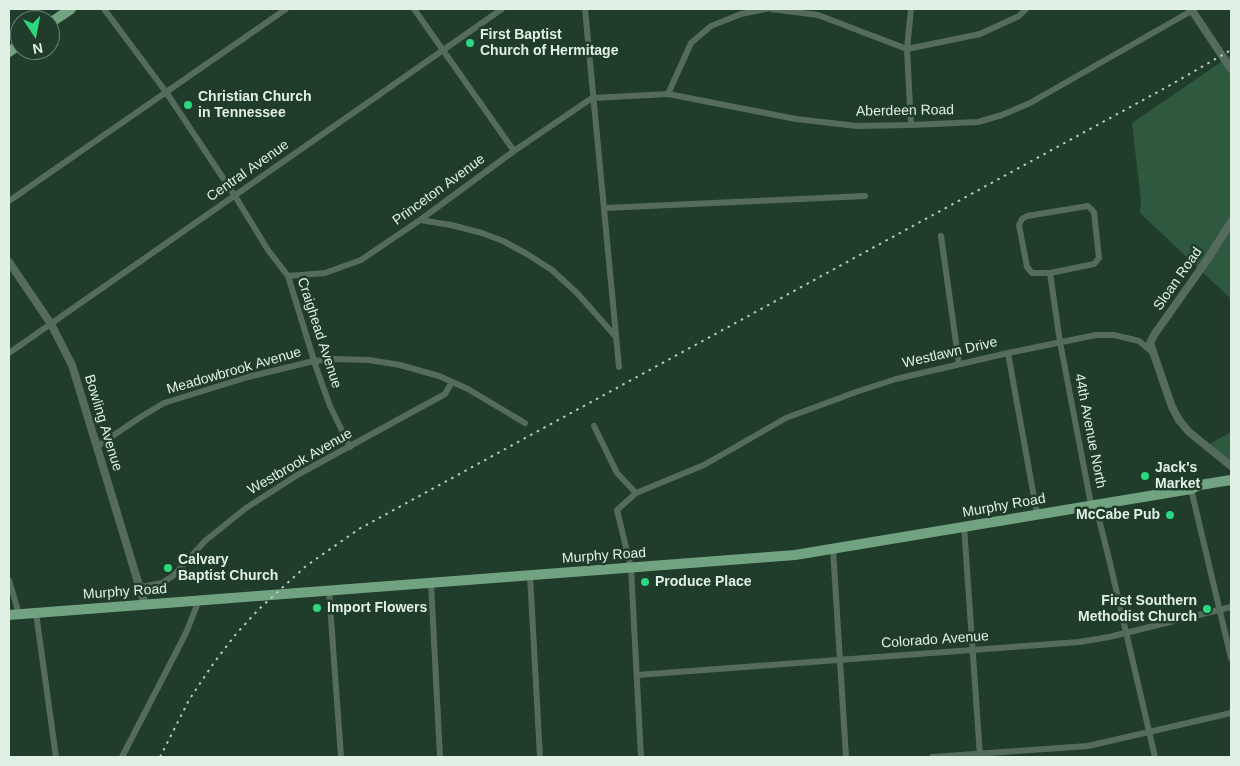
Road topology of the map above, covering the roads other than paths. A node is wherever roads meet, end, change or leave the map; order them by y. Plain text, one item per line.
1 (104, 9) edge
2 (286, 9) edge
3 (414, 9) edge
4 (502, 9) edge
5 (584, 9) edge
6 (766, 9) edge
7 (771, 9) edge
8 (812, 9) edge
9 (910, 9) edge
10 (1026, 9) edge
11 (1192, 10) edge
12 (818, 15) junction
13 (907, 49) junction
14 (443, 50) junction
15 (1231, 68) edge
16 (166, 92) junction
17 (668, 94) junction
18 (592, 98) junction
19 (912, 126) junction
20 (514, 151) junction
21 (235, 196) junction
22 (865, 196) dead end
23 (9, 201) edge
24 (604, 208) junction
25 (420, 220) junction
26 (1231, 222) edge
27 (941, 236) dead end
28 (9, 262) edge
29 (1050, 273) junction
30 (288, 276) junction
31 (51, 324) junction
32 (616, 337) junction
33 (1060, 342) junction
34 (1152, 352) junction
35 (1008, 353) junction
36 (9, 354) edge
37 (314, 361) junction
38 (959, 364) junction
39 (619, 367) dead end
40 (452, 382) junction
41 (525, 423) dead end
42 (594, 426) dead end
43 (98, 446) junction
44 (350, 447) junction
45 (1228, 465) edge
46 (1231, 473) edge
47 (1231, 480) edge
48 (1194, 488) junction
49 (1231, 488) edge
50 (636, 493) junction
51 (1093, 505) junction
52 (1037, 514) junction
53 (964, 526) junction
54 (833, 549) junction
55 (631, 568) junction
56 (530, 575) junction
57 (9, 580) edge
58 (430, 583) junction
59 (141, 587) junction
60 (329, 591) junction
61 (199, 600) junction
62 (145, 605) junction
63 (1231, 607) edge
64 (1220, 610) junction
65 (36, 613) junction
66 (14, 614) edge
67 (1125, 633) junction
68 (972, 650) junction
69 (1231, 658) edge
70 (841, 659) junction
71 (637, 675) junction
72 (1231, 712) edge
73 (1149, 732) junction
74 (980, 756) edge
75 (56, 757) edge
76 (122, 757) edge
77 (341, 757) edge
78 (440, 757) edge
79 (540, 757) edge
80 (641, 757) edge
81 (846, 757) edge
82 (932, 757) edge
83 (1155, 757) edge

1 - 16 street, Craighead Avenue
2 - 16 street
3 - 14 street
4 - 14 street, Central Avenue
5 - 18 street
6 - 17 street
7 - 12 street
8 - 12 street
9 - 13 street
10 - 13 street
11 - 15 street
11 - 19 street, Aberdeen Road
12 - 13 street
13 - 19 street
14 - 20 street
14 - 21 street, Central Avenue
16 - 21 street, Craighead Avenue
16 - 23 street
17 - 18 street, Aberdeen Road
17 - 19 street, Aberdeen Road
18 - 20 street, Princeton Avenue
18 - 24 street
20 - 25 street, Princeton Avenue
21 - 30 street, Craighead Avenue
21 - 31 street, Central Avenue
22 - 24 street
24 - 32 street
25 - 30 street, Princeton Avenue
25 - 32 street
26 - 34 street, Sloan Road
27 - 38 street
28 - 31 street, Bowling Avenue
29 - 29 street
29 - 33 street, 44th Avenue North
30 - 37 street, Craighead Avenue
31 - 36 street, Central Avenue
31 - 43 street, Bowling Avenue
32 - 39 street
33 - 34 street, Westlawn Drive
33 - 35 street, Westlawn Drive
33 - 51 street, 44th Avenue North
34 - 45 street
35 - 38 street, Westlawn Drive
35 - 52 street
37 - 40 street, Meadowbrook Avenue
37 - 43 street, Meadowbrook Avenue
37 - 44 street, Craighead Avenue
38 - 50 street, Westlawn Drive
40 - 41 street, Meadowbrook Avenue
40 - 44 street, Westbrook Avenue
42 - 50 street
43 - 59 street, Bowling Avenue
44 - 59 street, Westbrook Avenue
45 - 46 street
47 - 48 main road, Murphy Road
48 - 49 main road, Murphy Road
48 - 51 main road, Murphy Road
48 - 64 street
50 - 55 street, Westlawn Drive
51 - 52 main road, Murphy Road
51 - 67 street, 44th Avenue North
52 - 53 main road, Murphy Road
53 - 54 main road, Murphy Road
53 - 68 street
54 - 55 main road, Murphy Road
54 - 70 street
55 - 56 main road, Murphy Road
55 - 71 street
56 - 58 main road, Murphy Road
56 - 79 street
57 - 66 street
58 - 60 main road, Murphy Road
58 - 78 street
59 - 62 street, Bowling Avenue
60 - 61 main road, Murphy Road
60 - 77 street
61 - 62 main road, Murphy Road
61 - 76 street
62 - 65 main road, Murphy Road
63 - 64 street, Colorado Avenue
64 - 67 street, Colorado Avenue
64 - 69 street
65 - 66 main road, Murphy Road
65 - 75 street
67 - 68 street, Colorado Avenue
67 - 73 street, 44th Avenue North
68 - 70 street, Colorado Avenue
68 - 74 street
70 - 71 street, Colorado Avenue
70 - 81 street
71 - 80 street
72 - 73 street
73 - 74 street
73 - 83 street, 44th Avenue North
74 - 82 street

